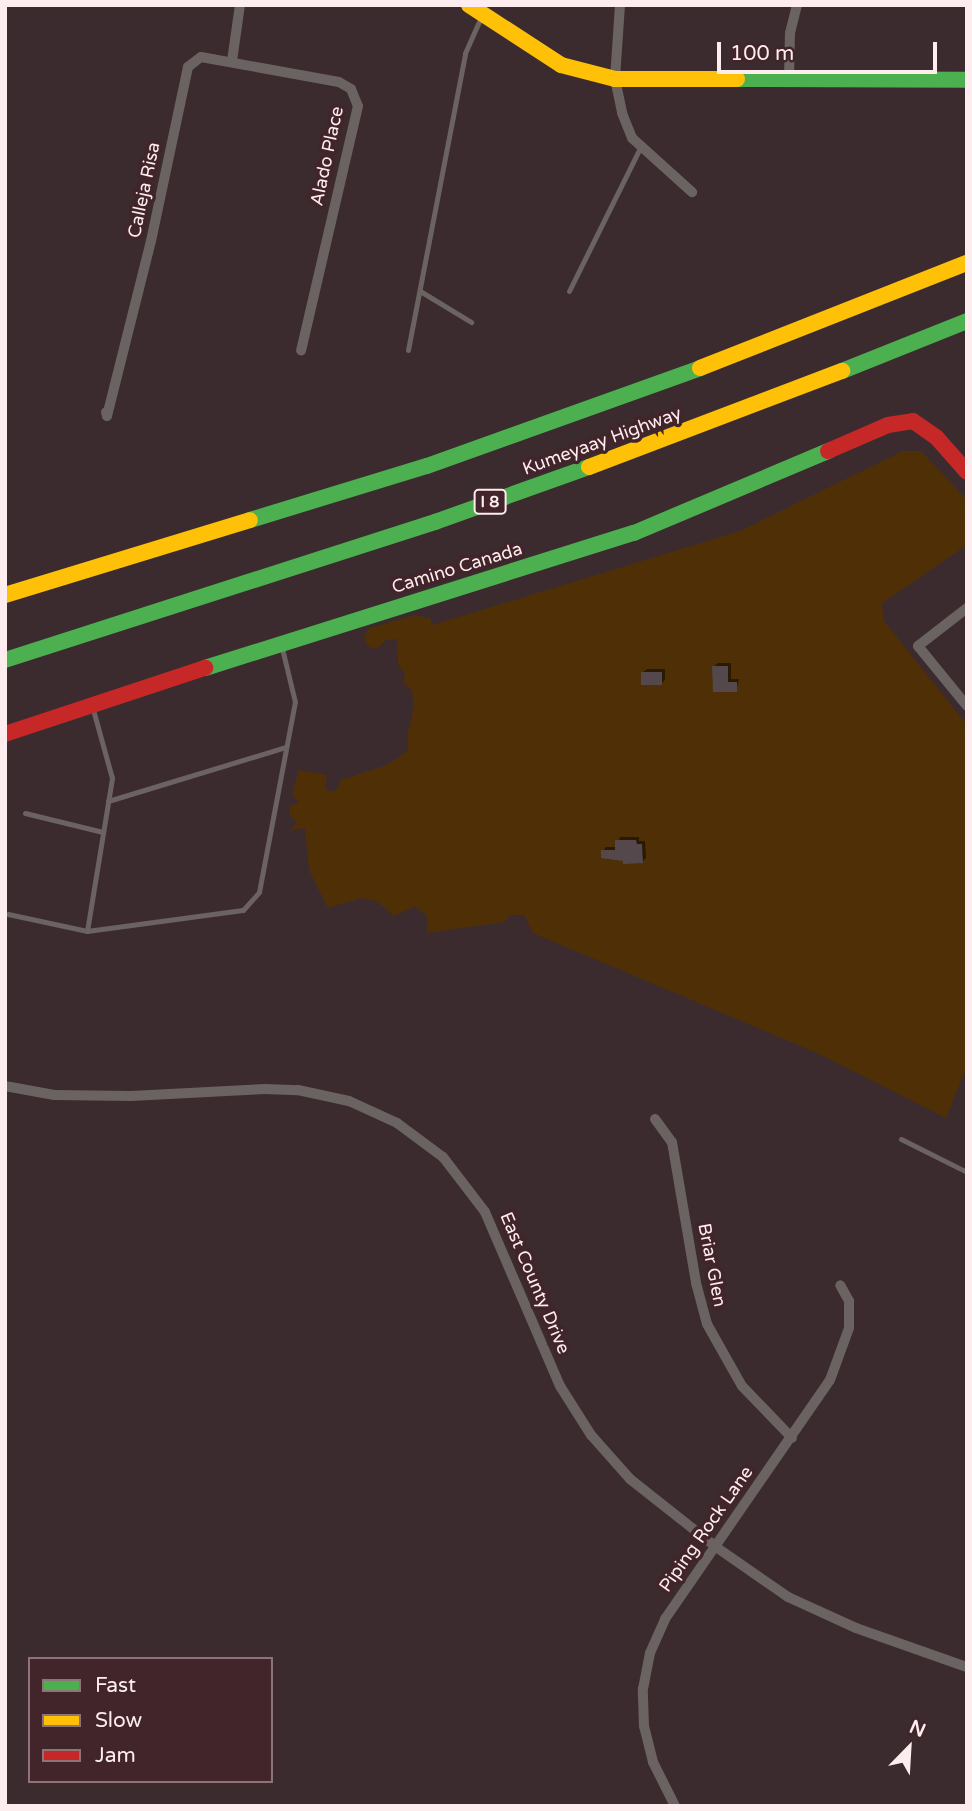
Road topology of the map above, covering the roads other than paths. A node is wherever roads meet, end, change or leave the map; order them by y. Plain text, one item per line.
1 (240, 5) edge
2 (620, 5) edge
3 (797, 5) edge
4 (475, 10) edge
5 (232, 61) junction
6 (615, 79) junction
7 (789, 79) junction
8 (967, 80) edge
9 (640, 146) junction
10 (692, 191) dead end
11 (967, 263) edge
12 (420, 291) junction
13 (569, 291) dead end
14 (471, 321) dead end
15 (967, 321) edge
16 (301, 351) dead end
17 (408, 351) dead end
18 (106, 412) dead end
19 (967, 472) edge
20 (5, 595) edge
21 (967, 608) edge
22 (281, 643) junction
23 (5, 660) edge
24 (91, 704) junction
25 (967, 706) edge
26 (5, 734) edge
27 (286, 747) junction
28 (108, 801) junction
29 (25, 814) dead end
30 (103, 832) junction
31 (8, 914) dead end
32 (87, 931) junction
33 (5, 1086) edge
34 (654, 1119) dead end
35 (901, 1139) dead end
36 (967, 1172) edge
37 (840, 1285) dead end
38 (792, 1438) junction
39 (716, 1547) junction
40 (966, 1666) edge
41 (676, 1806) edge

1 - 5 street
2 - 6 street
3 - 7 street
4 - 6 main road
4 - 12 lane
5 - 16 street, Alado Place
5 - 18 street, Calleja Risa
6 - 7 main road
6 - 9 street
7 - 8 main road
9 - 10 street
9 - 13 lane
11 - 20 main road, Kumeyaay Highway
12 - 14 lane
12 - 17 lane
15 - 23 main road, Kumeyaay Highway / I 8
19 - 22 main road, Camino Canada
21 - 25 street
22 - 24 main road, Camino Canada
22 - 27 lane
24 - 26 main road, Camino Canada
24 - 28 lane
27 - 28 lane
27 - 32 lane
28 - 30 lane
29 - 30 lane
30 - 32 lane
31 - 32 lane
33 - 39 street, East County Drive
34 - 38 street, Briar Glen
35 - 36 lane
37 - 38 street, Piping Rock Lane
38 - 39 street, Piping Rock Lane
39 - 40 street, East County Drive
39 - 41 street, Piping Rock Lane

